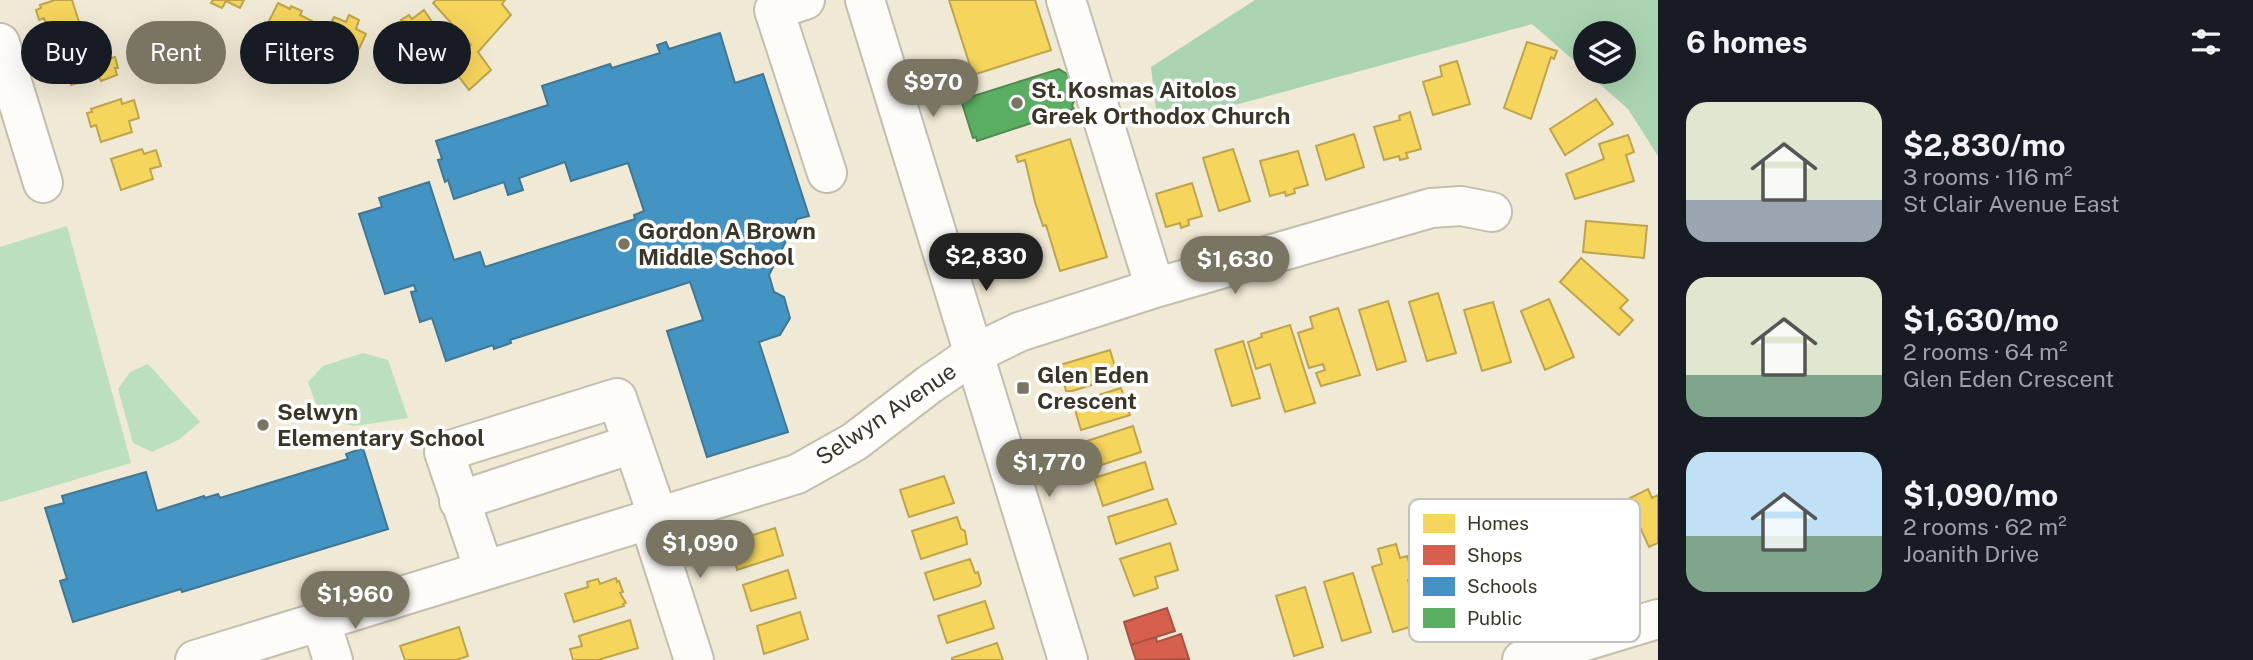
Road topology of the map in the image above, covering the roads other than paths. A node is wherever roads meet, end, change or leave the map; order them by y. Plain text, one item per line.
1 (805, 0) edge
2 (865, 0) edge
3 (1066, 0) edge
4 (0, 43) edge
5 (827, 173) dead end
6 (43, 183) dead end
7 (1492, 212) dead end
8 (1155, 288) junction
9 (974, 354) junction
10 (632, 444) junction
11 (459, 501) junction
12 (653, 518) junction
13 (484, 570) junction
14 (1658, 619) edge
15 (320, 620) junction
16 (1640, 624) edge
17 (1582, 642) edge
18 (195, 660) edge
19 (333, 660) edge
20 (694, 660) edge
21 (1068, 660) edge
22 (1522, 660) edge

1 - 5 street
2 - 9 street
3 - 8 street
4 - 6 street
7 - 8 street
8 - 9 street
9 - 12 street, Selwyn Avenue
9 - 21 street
10 - 11 street
10 - 11 street
10 - 12 street
11 - 13 street
12 - 13 street, Selwyn Avenue
12 - 20 street
13 - 15 street, Selwyn Avenue
14 - 16 street
15 - 18 street, Selwyn Avenue
15 - 19 street
17 - 22 street

